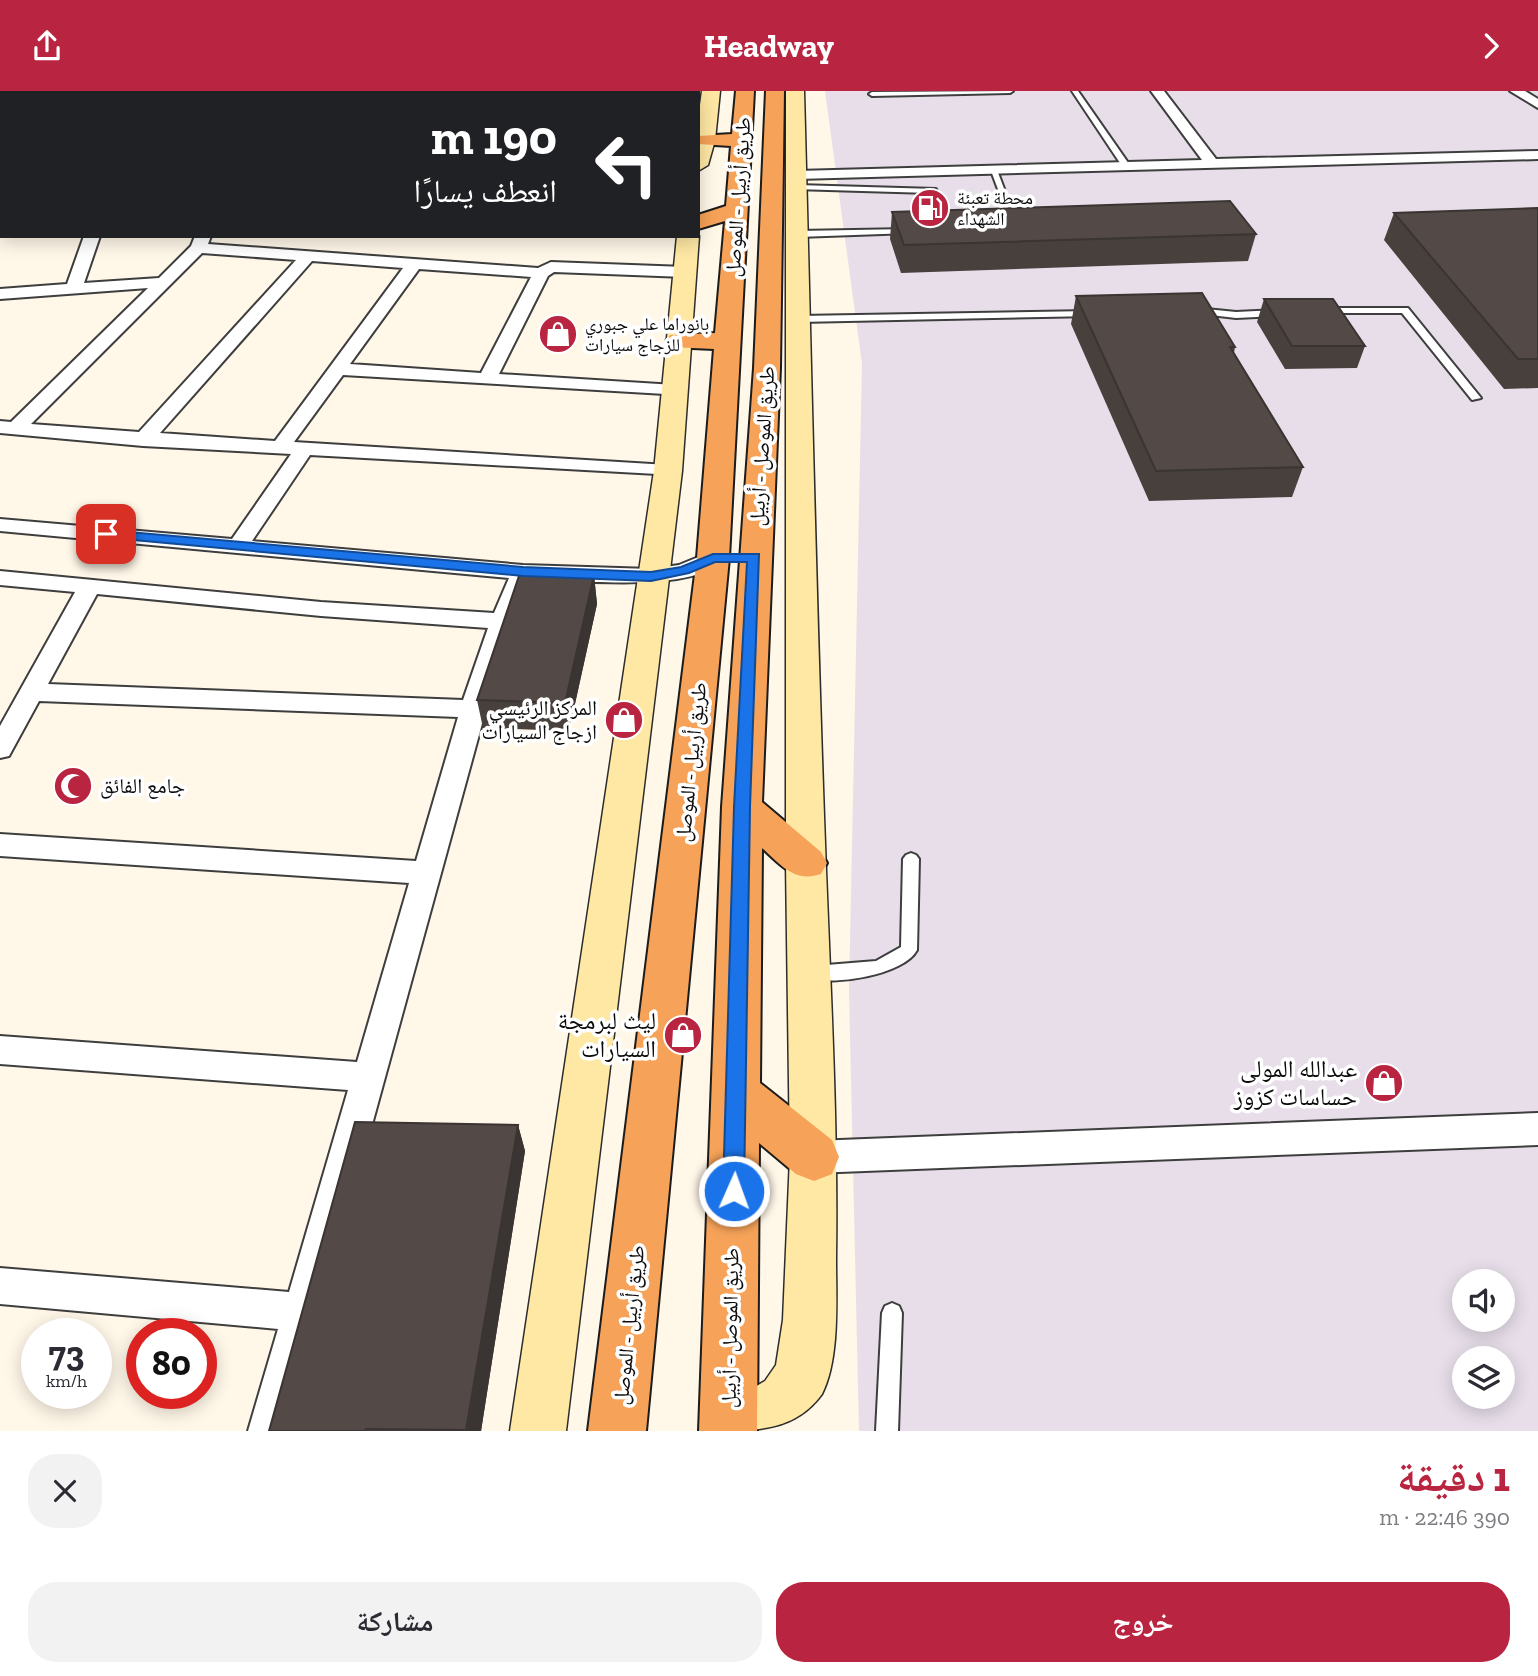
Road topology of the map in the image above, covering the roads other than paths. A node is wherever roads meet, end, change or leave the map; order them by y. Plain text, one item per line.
1 (710, 91) edge
2 (744, 91) edge
3 (1010, 91) edge
4 (1075, 91) edge
5 (1157, 91) edge
6 (1516, 91) edge
7 (785, 92) edge
8 (873, 94) dead end
9 (1538, 104) edge
10 (705, 140) junction
11 (743, 140) junction
12 (1538, 155) edge
13 (700, 158) edge
14 (1213, 165) junction
15 (1127, 167) junction
16 (993, 170) junction
17 (797, 181) junction
18 (739, 209) junction
19 (700, 221) edge
20 (1005, 229) edge
21 (944, 230) junction
22 (956, 230) edge
23 (917, 231) edge
24 (930, 231) edge
25 (798, 234) junction
26 (700, 237) edge
27 (91, 238) edge
28 (201, 242) edge
29 (735, 253) junction
30 (686, 254) edge
31 (308, 256) junction
32 (415, 264) junction
33 (541, 273) junction
34 (166, 282) junction
35 (74, 289) junction
36 (0, 294) edge
37 (1185, 312) edge
38 (1319, 312) edge
39 (1291, 313) edge
40 (1103, 314) edge
41 (799, 319) junction
42 (679, 341) junction
43 (729, 341) junction
44 (767, 368) junction
45 (338, 369) junction
46 (488, 378) junction
47 (675, 391) junction
48 (1476, 398) dead end
49 (8, 428) edge
50 (143, 440) junction
51 (282, 445) junction
52 (305, 448) junction
53 (668, 471) junction
54 (0, 525) edge
55 (238, 546) junction
56 (734, 558) junction
57 (523, 572) junction
58 (651, 576) junction
59 (0, 578) edge
60 (89, 588) junction
61 (502, 621) junction
62 (18, 703) edge
63 (472, 709) junction
64 (0, 749) edge
65 (742, 807) junction
66 (0, 845) edge
67 (911, 859) dead end
68 (806, 863) junction
69 (426, 873) junction
70 (809, 973) junction
71 (0, 1050) edge
72 (368, 1077) junction
73 (736, 1093) junction
74 (1538, 1129) edge
75 (814, 1157) junction
76 (0, 1286) edge
77 (302, 1312) junction
78 (892, 1313) dead end
79 (268, 1431) edge
80 (538, 1431) edge
81 (617, 1431) edge
82 (728, 1431) edge
83 (736, 1431) edge
84 (887, 1431) edge

1 - 10 main road
2 - 11 highway, طريق أربيل - الموصل
3 - 8 lane
4 - 15 lane
5 - 14 street
6 - 9 street
7 - 17 main road
7 - 44 highway, طريق الموصل - أربيل
10 - 11 highway
10 - 13 main road
11 - 18 highway, طريق أربيل - الموصل
12 - 14 street
14 - 15 street
15 - 16 street
16 - 17 street
16 - 20 lane
17 - 21 lane
17 - 25 main road
18 - 19 highway
18 - 29 highway, طريق أربيل - الموصل
21 - 22 lane
21 - 24 lane
23 - 25 lane
25 - 41 main road
26 - 29 highway
27 - 35 street
28 - 31 street
28 - 34 street
29 - 43 highway, طريق أربيل - الموصل
30 - 33 street
30 - 42 main road
31 - 32 street
31 - 50 street
32 - 33 street
32 - 45 street
33 - 46 street
34 - 35 street
34 - 49 street
35 - 36 street
37 - 39 lane
38 - 48 lane
40 - 41 lane
41 - 44 highway
41 - 68 main road
42 - 43 highway
42 - 47 main road
43 - 56 highway, طريق أربيل - الموصل
44 - 56 highway, طريق الموصل - أربيل
45 - 46 street
45 - 51 street
46 - 47 street
47 - 53 main road
49 - 50 street
50 - 51 street
51 - 52 street
52 - 53 street
52 - 55 street
53 - 58 main road
54 - 55 street
55 - 57 street
56 - 58 street
56 - 65 highway, طريق الموصل - أربيل
56 - 81 highway, طريق أربيل - الموصل
57 - 58 street
57 - 61 street
58 - 80 main road
59 - 60 street
60 - 61 street
60 - 62 street
61 - 63 street
62 - 63 street
62 - 64 street
63 - 69 street
65 - 68 highway
65 - 73 highway, طريق الموصل - أربيل
66 - 69 street
67 - 70 lane
68 - 70 main road
69 - 72 street
70 - 75 main road
71 - 72 street
72 - 77 street
73 - 75 highway
73 - 82 highway, طريق الموصل - أربيل
74 - 75 street
75 - 83 main road
76 - 77 street
77 - 79 street
78 - 84 lane

